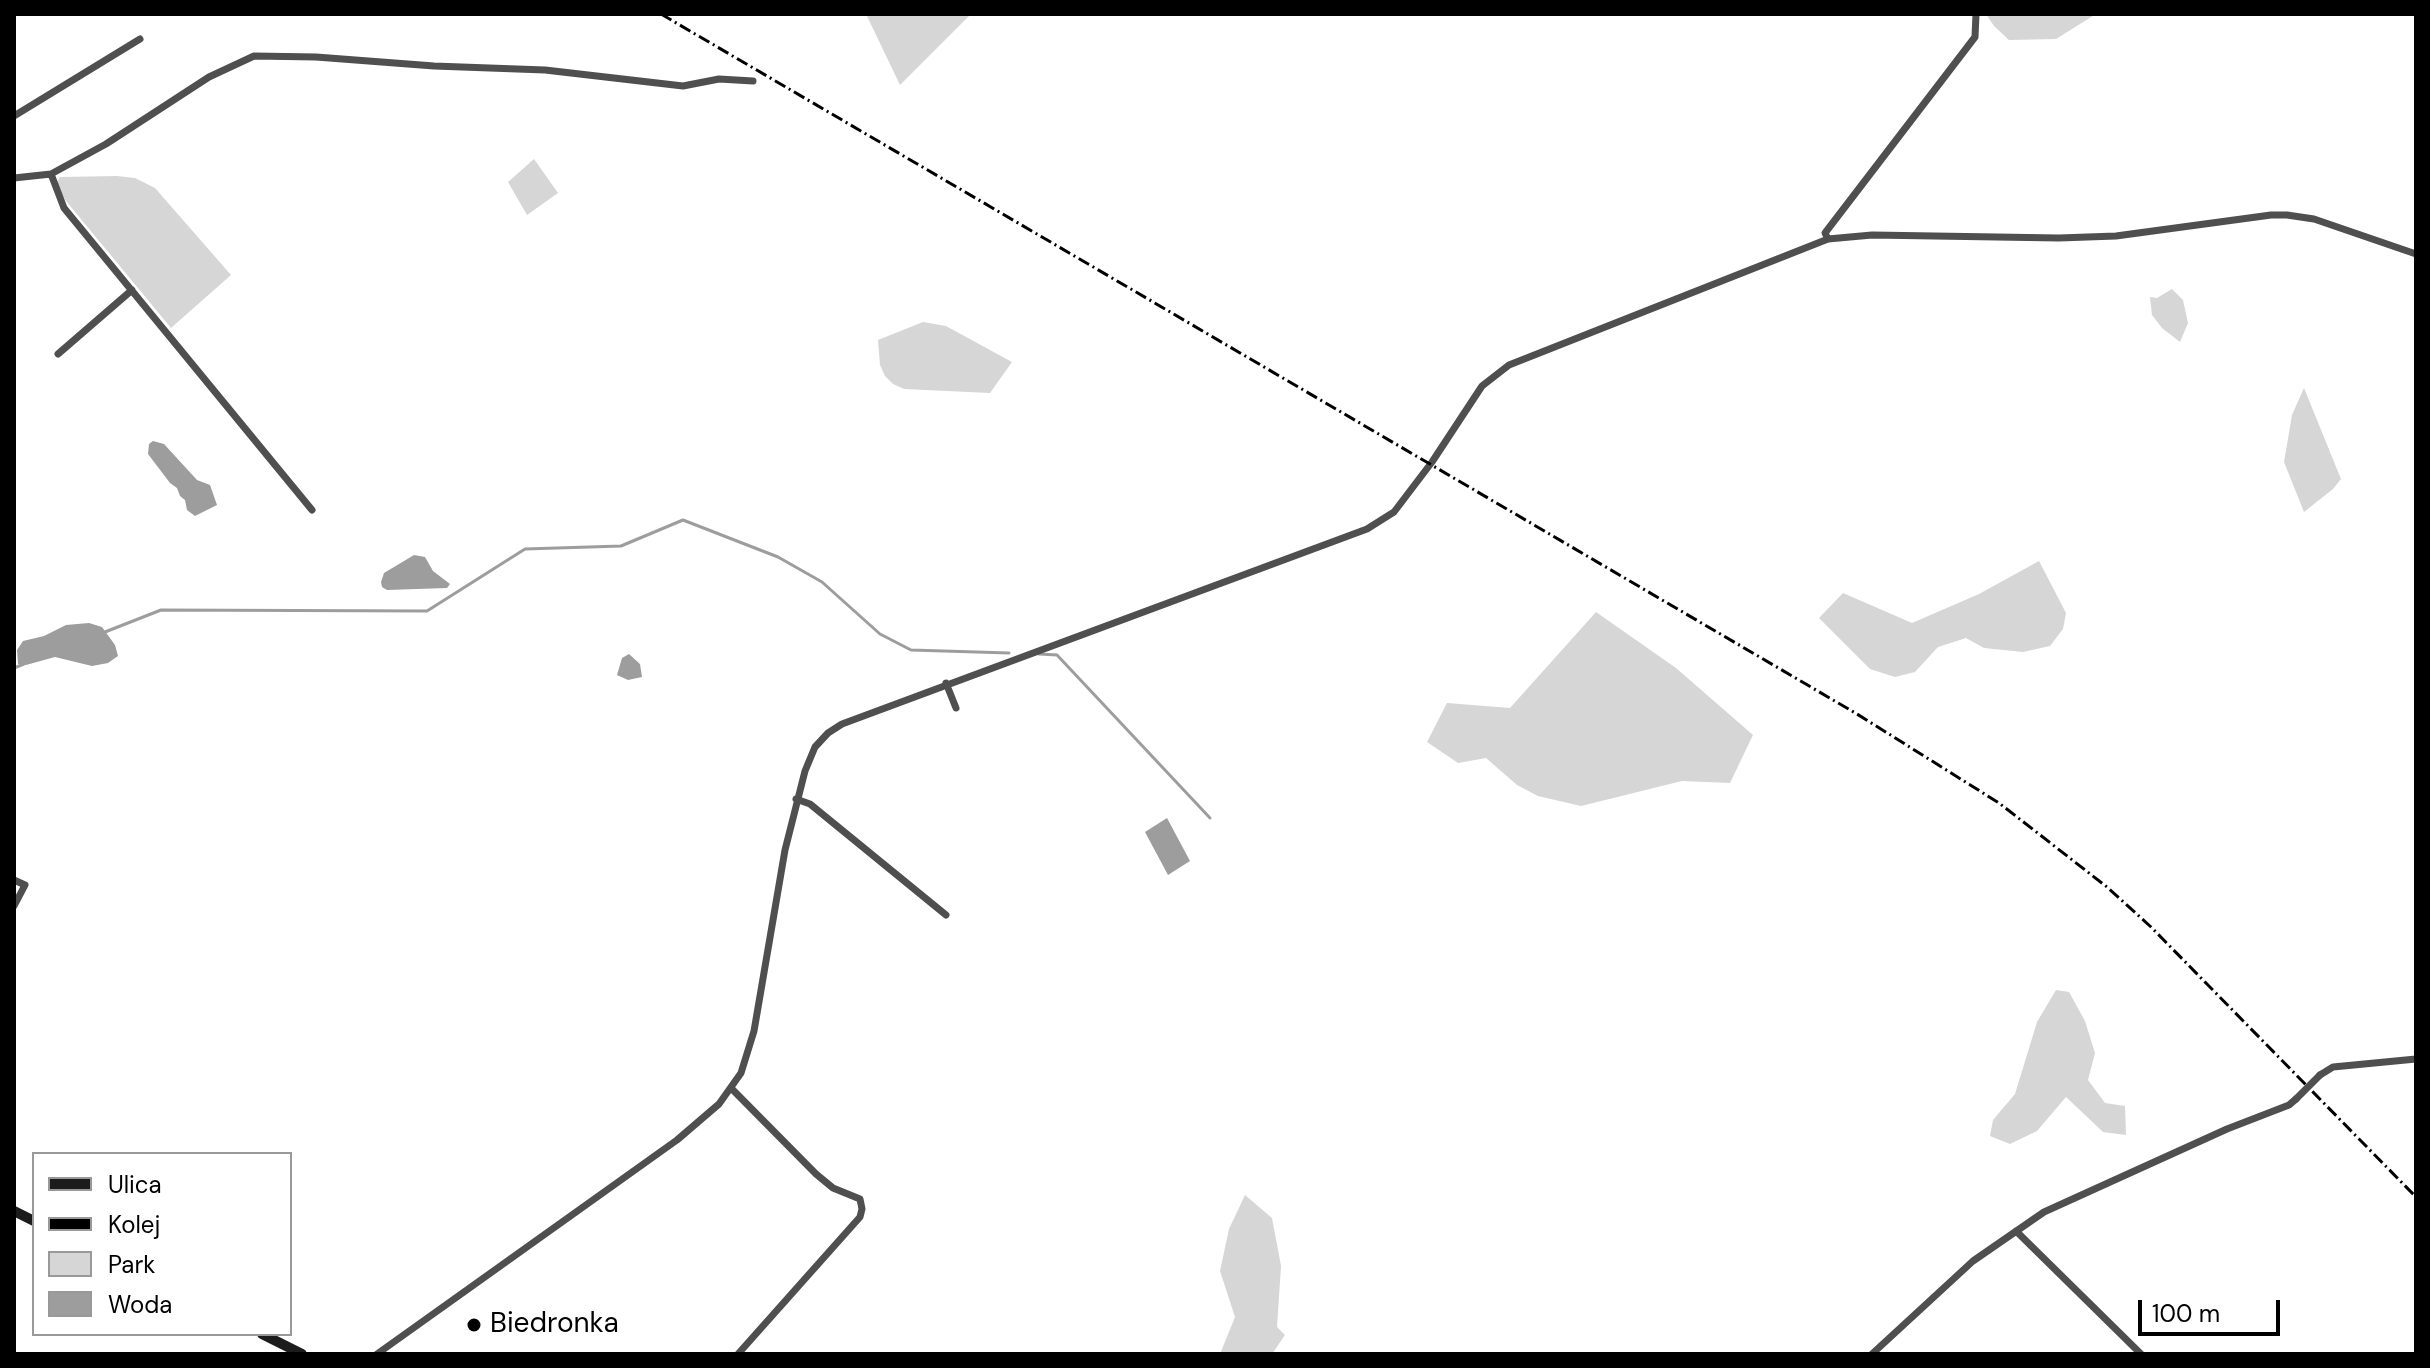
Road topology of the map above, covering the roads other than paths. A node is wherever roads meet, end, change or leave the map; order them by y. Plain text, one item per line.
1 (1976, 14) edge
2 (140, 39) dead end
3 (753, 81) dead end
4 (14, 116) edge
5 (51, 174) junction
6 (14, 178) edge
7 (1828, 239) junction
8 (2416, 254) edge
9 (132, 290) junction
10 (58, 354) dead end
11 (312, 510) dead end
12 (946, 683) junction
13 (956, 708) dead end
14 (796, 799) junction
15 (14, 880) edge
16 (14, 906) edge
17 (946, 915) dead end
18 (2416, 1059) edge
19 (731, 1088) junction
20 (14, 1211) edge
21 (32, 1220) edge
22 (2016, 1231) junction
23 (266, 1336) edge
24 (302, 1354) edge
25 (377, 1354) edge
26 (738, 1354) edge
27 (1872, 1354) edge
28 (2141, 1354) edge

1 - 7 street
2 - 4 street
3 - 5 street
5 - 6 street
5 - 9 street
7 - 8 street
7 - 12 street
9 - 10 street
9 - 11 street
12 - 13 street
12 - 14 street
14 - 17 street
14 - 19 street
15 - 16 street
18 - 22 street, bridge
19 - 25 street
19 - 26 street
20 - 21 main road
22 - 27 street
22 - 28 street
23 - 24 main road

